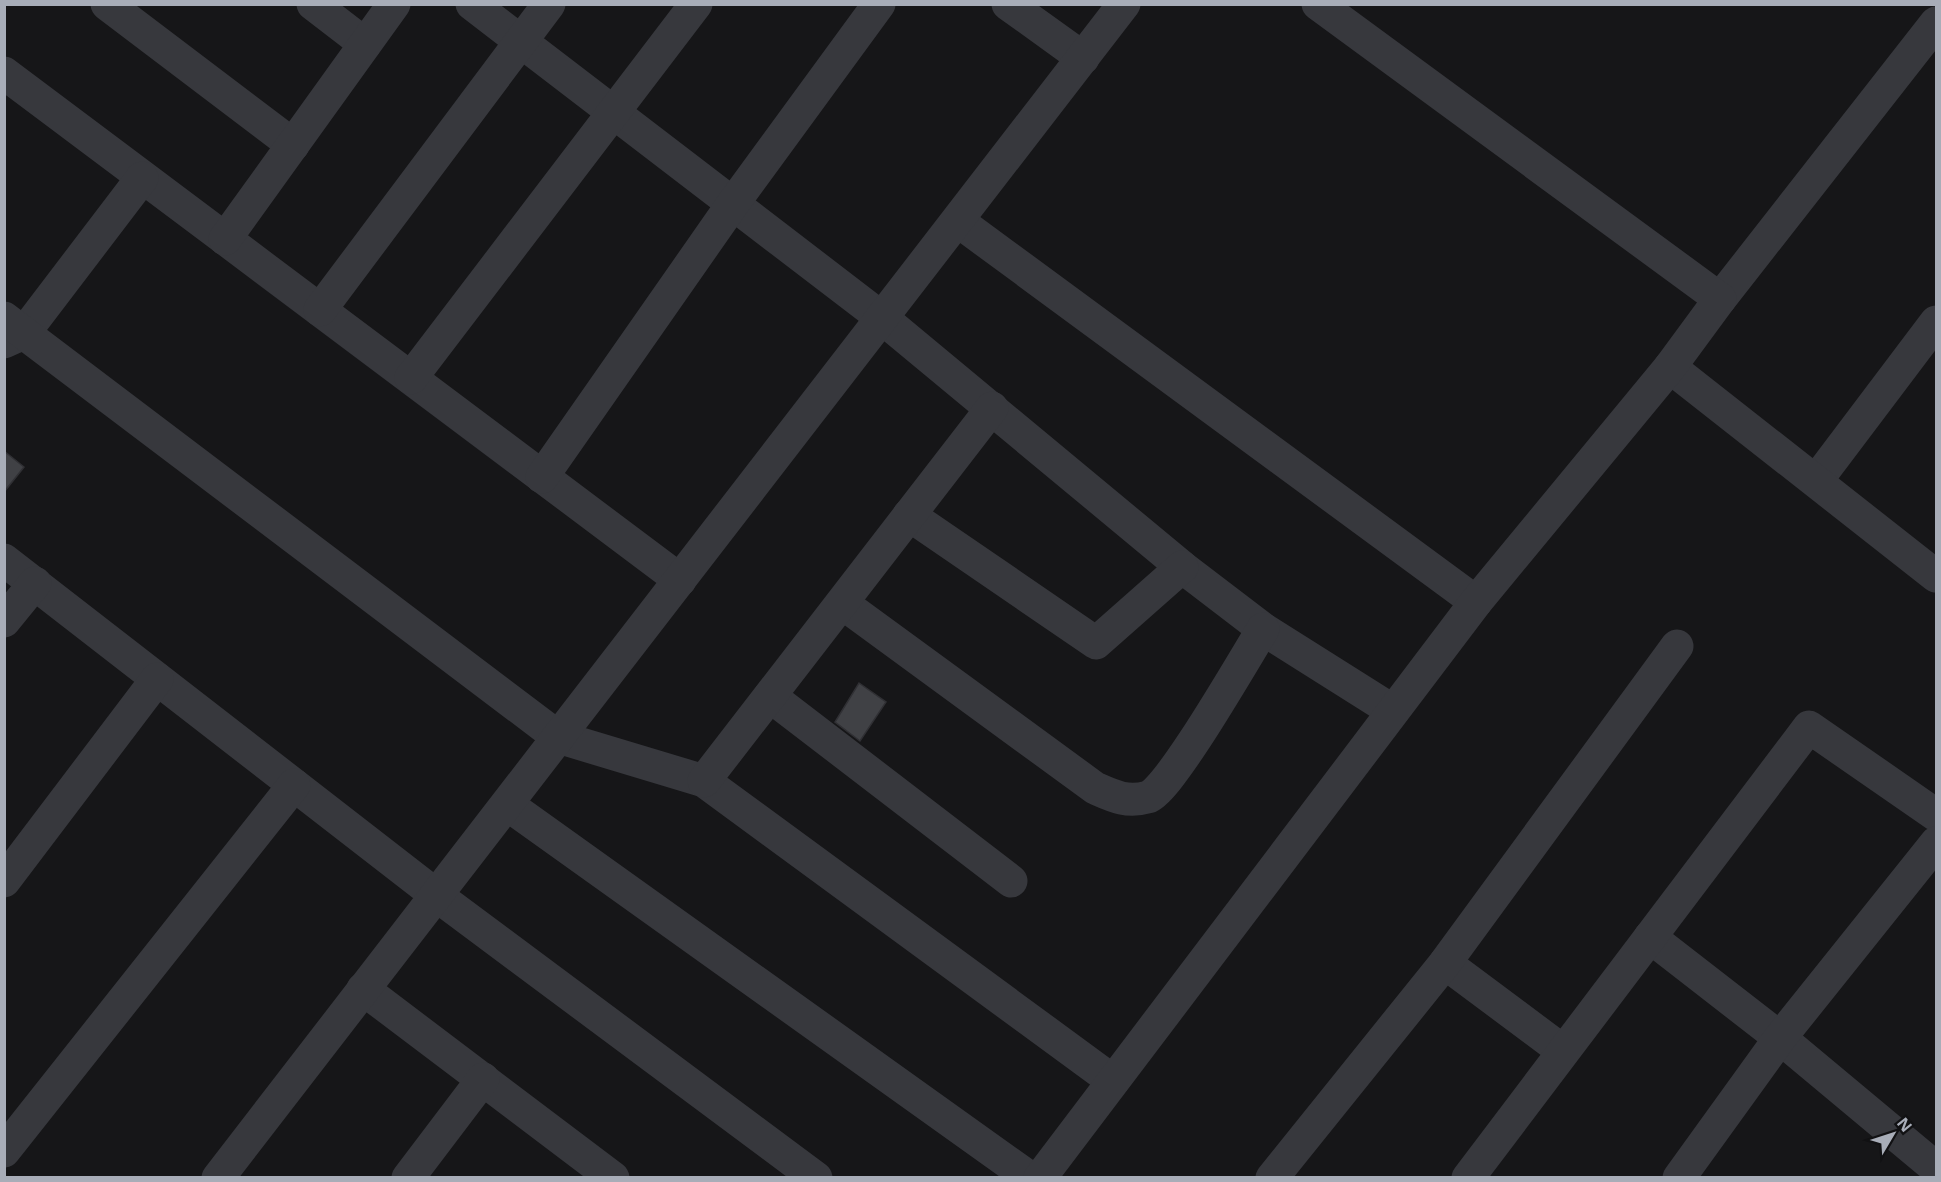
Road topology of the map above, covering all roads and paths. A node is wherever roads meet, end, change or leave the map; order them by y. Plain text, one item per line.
1 (107, 4) edge
2 (313, 4) edge
3 (394, 4) edge
4 (472, 4) edge
5 (549, 4) edge
6 (696, 4) edge
7 (879, 4) edge
8 (1008, 4) edge
9 (1124, 4) edge
10 (1318, 4) edge
11 (1936, 23) edge
12 (521, 42) junction
13 (365, 44) junction
14 (1083, 58) junction
15 (4, 73) edge
16 (614, 113) junction
17 (293, 145) junction
18 (142, 178) junction
19 (732, 205) junction
20 (957, 221) junction
21 (225, 239) junction
22 (1720, 299) junction
23 (320, 310) junction
24 (882, 318) junction
25 (1936, 322) edge
26 (11, 331) edge
27 (1670, 367) junction
28 (411, 378) junction
29 (992, 408) junction
30 (542, 477) junction
31 (1816, 481) junction
32 (909, 515) junction
33 (4, 560) edge
34 (1182, 567) junction
35 (1936, 576) edge
36 (680, 580) junction
37 (35, 583) junction
38 (1476, 602) junction
39 (842, 603) junction
40 (4, 621) edge
41 (1263, 629) junction
42 (1677, 646) dead end
43 (157, 679) junction
44 (770, 696) junction
45 (1393, 711) junction
46 (558, 737) junction
47 (704, 781) junction
48 (294, 785) junction
49 (508, 805) junction
50 (1936, 815) edge
51 (1936, 843) edge
52 (4, 881) edge
53 (1011, 881) dead end
54 (436, 895) junction
55 (1650, 937) junction
56 (1445, 963) junction
57 (363, 989) junction
58 (1780, 1038) junction
59 (1563, 1051) junction
60 (483, 1079) junction
61 (1113, 1081) junction
62 (4, 1151) edge
63 (1931, 1166) edge
64 (218, 1178) edge
65 (408, 1178) edge
66 (613, 1178) edge
67 (816, 1178) edge
68 (1030, 1178) edge
69 (1040, 1178) edge
70 (1272, 1178) edge
71 (1468, 1178) edge
72 (1679, 1178) edge

1 - 17 street
2 - 13 street
3 - 13 street
4 - 12 street
5 - 12 street
6 - 16 street
7 - 19 street
8 - 14 street
9 - 14 street
10 - 22 street
11 - 22 street
12 - 16 street
12 - 23 street
13 - 17 street
14 - 20 street
15 - 18 street
16 - 19 street
16 - 28 street
17 - 21 street
18 - 21 street
18 - 26 street
19 - 24 street
19 - 30 street
20 - 24 street
20 - 38 street
21 - 23 street
22 - 27 street
23 - 28 street
24 - 29 street
24 - 36 street
25 - 31 street
26 - 46 street
27 - 31 street
27 - 38 street
28 - 30 street
29 - 32 street
29 - 34 street
30 - 36 street
31 - 35 street
32 - 34 street
32 - 39 street
33 - 37 street
34 - 41 street
36 - 46 street
37 - 40 street
37 - 43 street
38 - 45 street
39 - 41 street
39 - 44 street
41 - 45 street
42 - 56 street
43 - 48 street
43 - 52 street
44 - 47 street
44 - 53 street
45 - 61 street
46 - 47 street
46 - 49 street
47 - 61 street
48 - 54 street
48 - 62 street
49 - 54 street
49 - 68 street
50 - 55 street
51 - 58 street
54 - 57 street
54 - 67 street
55 - 58 street
55 - 59 street
56 - 59 street
56 - 70 street
57 - 60 street
57 - 64 street
58 - 63 street
58 - 72 street
59 - 71 street
60 - 65 street
60 - 66 street
61 - 69 street

